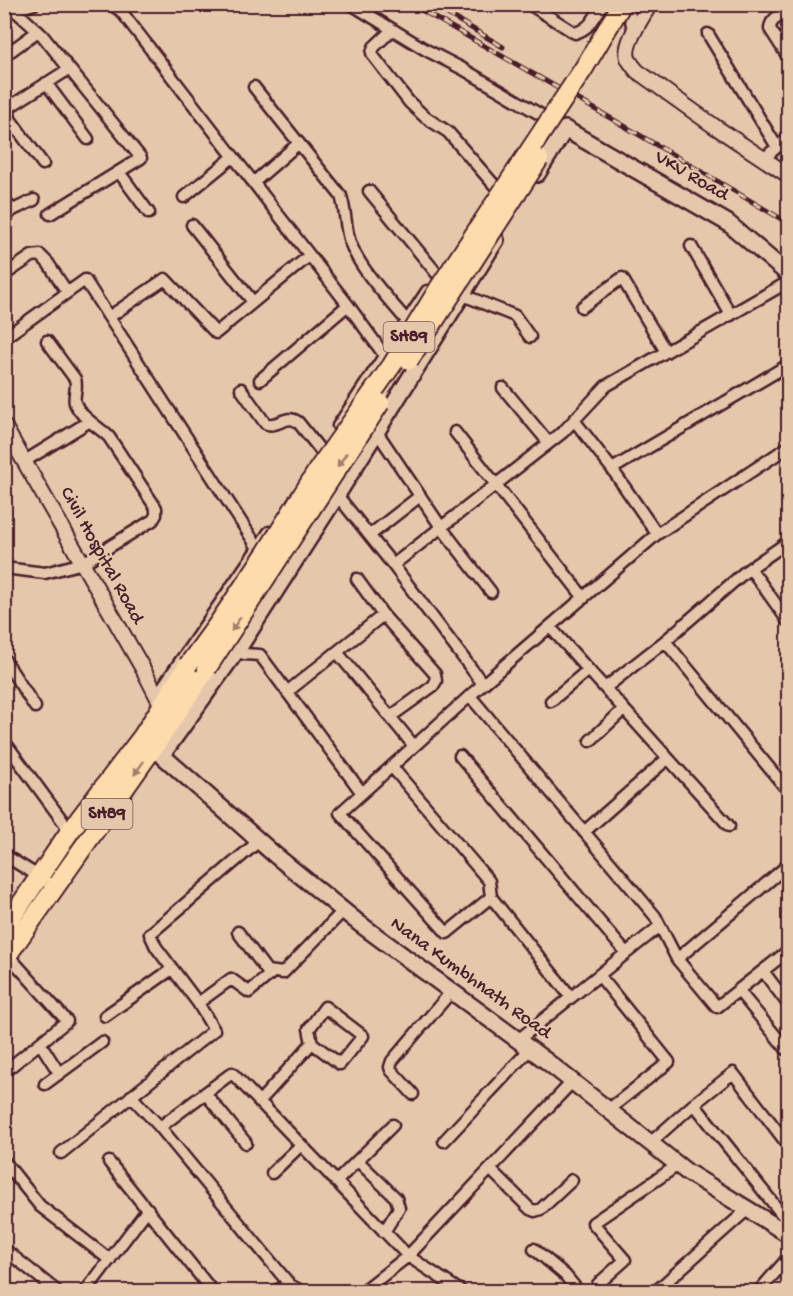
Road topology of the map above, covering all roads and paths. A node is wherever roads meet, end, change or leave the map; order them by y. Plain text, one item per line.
1 (34, 4) edge
2 (111, 4) edge
3 (351, 4) edge
4 (529, 4) edge
5 (603, 4) edge
6 (622, 4) edge
7 (627, 4) edge
8 (634, 4) edge
9 (650, 4) edge
10 (8, 6) edge
11 (789, 10) edge
12 (392, 30) junction
13 (38, 32) junction
14 (634, 33) junction
15 (708, 34) dead end
16 (4, 56) edge
17 (789, 57) edge
18 (69, 69) junction
19 (46, 83) junction
20 (254, 87) dead end
21 (543, 116) junction
22 (565, 129) junction
23 (789, 138) edge
24 (88, 140) dead end
25 (299, 143) junction
26 (777, 147) junction
27 (233, 157) junction
28 (763, 159) junction
29 (43, 164) dead end
30 (119, 172) junction
31 (789, 175) edge
32 (253, 183) junction
33 (496, 187) junction
34 (369, 191) dead end
35 (184, 197) dead end
36 (34, 200) dead end
37 (4, 201) edge
38 (149, 213) dead end
39 (9, 214) edge
40 (50, 214) dead end
41 (192, 225) dead end
42 (691, 246) dead end
43 (309, 256) junction
44 (789, 274) edge
45 (4, 275) edge
46 (438, 275) junction
47 (789, 282) edge
48 (67, 292) junction
49 (463, 295) junction
50 (253, 302) junction
51 (348, 305) junction
52 (582, 307) dead end
53 (731, 315) junction
54 (109, 317) junction
55 (407, 321) junction
56 (530, 337) dead end
57 (4, 338) edge
58 (47, 341) dead end
59 (666, 352) junction
60 (386, 356) junction
61 (789, 364) edge
62 (260, 380) dead end
63 (503, 388) dead end
64 (241, 390) dead end
65 (574, 420) junction
66 (90, 421) junction
67 (4, 426) edge
68 (377, 432) junction
69 (455, 432) dead end
70 (549, 443) junction
71 (789, 447) edge
72 (321, 451) junction
73 (25, 461) junction
74 (612, 470) junction
75 (496, 484) junction
76 (337, 495) junction
77 (420, 496) junction
78 (441, 527) junction
79 (657, 534) junction
80 (370, 536) junction
81 (789, 542) edge
82 (258, 548) junction
83 (83, 563) junction
84 (393, 565) junction
85 (4, 568) edge
86 (750, 568) junction
87 (357, 579) dead end
88 (491, 592) dead end
89 (584, 598) junction
90 (383, 615) junction
91 (789, 621) edge
92 (550, 627) junction
93 (665, 641) junction
94 (240, 646) junction
95 (337, 652) junction
96 (4, 659) edge
97 (588, 669) junction
98 (483, 684) junction
99 (605, 688) junction
100 (287, 692) junction
101 (470, 696) junction
102 (160, 701) junction
103 (551, 701) dead end
104 (35, 707) dead end
105 (624, 709) junction
106 (390, 717) junction
107 (4, 741) edge
108 (590, 741) dead end
109 (414, 746) junction
110 (152, 747) junction
111 (460, 756) dead end
112 (668, 758) junction
113 (392, 767) junction
114 (789, 782) edge
115 (362, 793) junction
116 (729, 826) dead end
117 (70, 831) junction
118 (584, 832) junction
119 (259, 841) junction
120 (4, 855) edge
121 (789, 865) edge
122 (40, 877) junction
123 (55, 888) junction
124 (491, 897) junction
125 (344, 911) junction
126 (660, 926) junction
127 (4, 929) edge
128 (238, 932) dead end
129 (789, 951) edge
130 (626, 953) junction
131 (6, 957) edge
132 (677, 959) junction
133 (172, 969) junction
134 (762, 971) junction
135 (273, 972) junction
136 (599, 975) junction
137 (738, 990) junction
138 (451, 992) junction
139 (571, 997) junction
140 (198, 1003) junction
141 (789, 1004) edge
142 (105, 1016) dead end
143 (102, 1042) dead end
144 (40, 1043) junction
145 (312, 1043) junction
146 (524, 1045) junction
147 (789, 1051) edge
148 (4, 1072) edge
149 (59, 1073) junction
150 (572, 1082) junction
151 (45, 1083) dead end
152 (205, 1093) junction
153 (413, 1094) dead end
154 (131, 1096) junction
155 (259, 1102) junction
156 (694, 1104) junction
157 (608, 1110) junction
158 (393, 1125) dead end
159 (160, 1127) junction
160 (444, 1141) dead end
161 (246, 1143) dead end
162 (650, 1143) junction
163 (301, 1145) junction
164 (789, 1145) edge
165 (61, 1153) dead end
166 (358, 1161) junction
167 (109, 1162) dead end
168 (678, 1165) junction
169 (6, 1166) edge
170 (490, 1169) junction
171 (272, 1173) dead end
172 (572, 1180) dead end
173 (336, 1182) junction
174 (148, 1209) junction
175 (748, 1209) junction
176 (787, 1227) edge
177 (384, 1232) junction
178 (4, 1249) edge
179 (534, 1249) dead end
180 (408, 1256) junction
181 (789, 1257) edge
182 (110, 1260) junction
183 (290, 1285) junction
184 (58, 1292) edge
185 (85, 1292) edge
186 (213, 1292) edge
187 (272, 1292) edge
188 (303, 1292) edge
189 (362, 1292) edge
190 (462, 1292) edge
191 (579, 1292) edge
192 (602, 1292) edge
193 (655, 1292) edge
194 (758, 1292) edge

1 - 10 street
2 - 27 street
3 - 12 street
4 - 5 street
6 - 102 main road, SH89, bridge
7 - 14 street
8 -> 110 main road, SH89, bridge
9 - 14 street
10 - 13 street
11 - 17 street
12 - 21 street
12 - 33 street
13 - 16 street
13 - 18 street
14 - 28 street
15 - 26 street
18 - 19 street
18 - 30 street
19 - 24 street
19 - 29 street
20 - 25 street
21 - 22 street
21 - 33 street
22 - 44 main road, VKV Road
22 - 49 main road
23 - 26 street
25 - 32 street
25 - 55 street
26 - 28 street
27 - 32 street
27 - 35 street
28 - 31 street
30 - 38 street
30 - 40 street
32 - 43 street
33 - 46 street
34 - 46 street
36 - 39 street
37 - 39 street
41 - 50 street
42 - 53 street
43 - 50 street
43 - 51 street
45 - 48 street
46 - 55 street
47 - 53 street
48 - 54 street
48 - 57 street
49 - 56 street
49 - 68 main road
50 - 54 street
51 - 60 street
51 - 62 street
52 - 59 street
53 - 59 street
54 - 82 street
55 - 60 street
58 - 66 street
59 - 65 street
60 - 72 street
61 - 74 street
63 - 70 street
64 - 72 street
65 - 70 street
65 - 74 street
66 - 73 street
66 - 83 street
67 - 73 street, Civil Hospital Road
68 - 76 main road
68 - 77 street
69 - 75 street
70 - 75 street
71 - 79 street
72 - 82 street
73 - 83 street, Civil Hospital Road
74 - 79 street
75 - 78 street
75 - 89 street
76 - 80 street
76 - 94 main road
77 - 78 street
77 - 80 street
78 - 84 street
78 - 88 street
79 - 89 street
80 - 84 street
81 - 86 street
82 - 102 street
83 - 85 street
83 - 102 street, Civil Hospital Road
84 - 98 street
86 - 91 street
86 - 93 street
87 - 90 street
89 - 92 street
90 - 95 street
90 - 106 street
92 - 97 street
92 - 98 street
93 - 99 street
93 - 114 street
94 - 100 street
94 - 110 main road
95 - 100 street
95 - 106 street
96 - 104 street
97 - 99 street
97 - 103 street
98 - 101 street
99 - 105 street
100 - 115 street
101 - 109 street
101 - 118 street
102 - 110 main road, SH89
105 - 108 street
105 - 112 street
106 - 109 street
107 - 117 street
109 - 113 street
110 - 117 main road, SH89
110 - 119 main road, Nana Kumbhnath Road
110 -> 123 main road, SH89
111 - 130 street
112 - 116 street
112 - 118 street
113 - 115 street
113 - 124 street
115 - 124 street
117 - 122 main road, SH89
118 - 126 street
119 - 125 main road, Nana Kumbhnath Road
119 - 133 street
120 - 122 street
121 - 132 street
122 - 123 street
122 - 127 main road, SH89
123 - 131 main road, SH89
124 - 139 street
125 - 135 street
125 - 138 main road, Nana Kumbhnath Road
126 - 130 street
126 - 132 street
128 - 135 street
129 - 134 street
130 - 136 street
131 - 144 street
132 - 137 street
133 - 140 street
133 - 142 street
134 - 137 street
134 - 141 street
135 - 140 street
136 - 139 street
136 - 157 street
137 - 147 street
138 - 146 main road, Nana Kumbhnath Road
138 - 153 street
139 - 146 street
140 - 154 street
143 - 149 street
144 - 148 street
144 - 149 street
145 - 145 street
145 - 155 street
146 - 150 main road, Nana Kumbhnath Road
146 - 160 street
149 - 151 street
150 - 157 main road, Nana Kumbhnath Road
150 - 170 street
152 - 155 street
152 - 159 street
152 - 161 street
154 - 159 street
154 - 165 street
155 - 163 street
156 - 162 street
156 - 164 street
156 - 176 street
157 - 162 main road, Nana Kumbhnath Road
158 - 166 street
159 - 183 street
162 - 168 main road, Nana Kumbhnath Road
163 - 171 street
163 - 173 street
166 - 173 street
166 - 177 street
167 - 174 street
168 - 175 main road, Nana Kumbhnath Road
168 - 192 street
169 - 182 street
170 - 172 street
170 - 180 street
173 - 177 street
174 - 182 street
174 - 186 street
175 - 176 main road, Nana Kumbhnath Road
175 - 193 street
177 - 180 street
178 - 184 street
179 - 191 street
180 - 189 street
180 - 190 street
181 - 194 street
182 - 185 street
183 - 187 street
183 - 188 street

